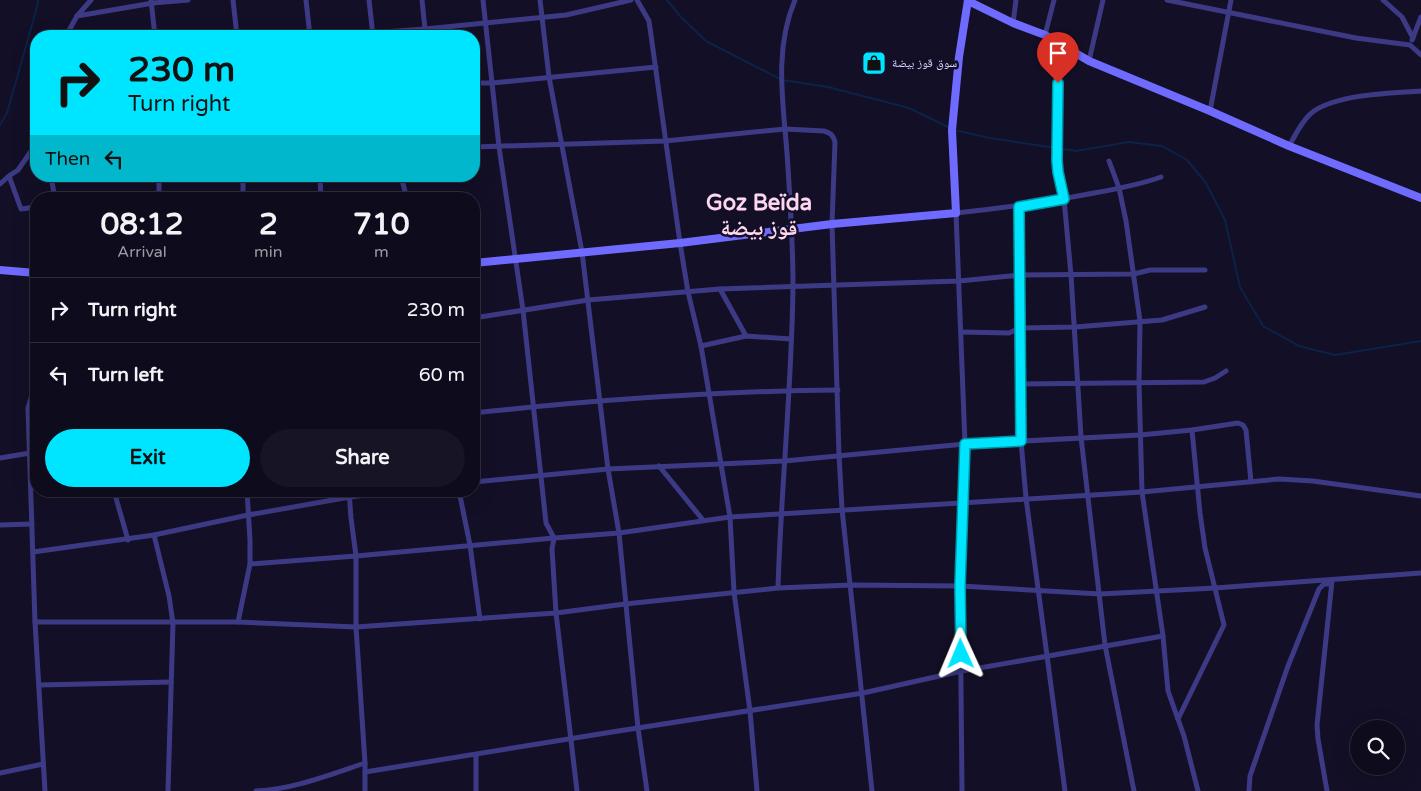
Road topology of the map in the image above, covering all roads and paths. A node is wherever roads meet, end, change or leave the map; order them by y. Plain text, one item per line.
1 (91, 0) edge
2 (188, 0) edge
3 (233, 0) edge
4 (306, 0) edge
5 (369, 0) edge
6 (422, 0) edge
7 (482, 0) edge
8 (540, 0) edge
9 (631, 0) edge
10 (637, 0) edge
11 (796, 0) edge
12 (1016, 0) edge
13 (1054, 0) edge
14 (1103, 0) edge
15 (1167, 0) edge
16 (1231, 0) edge
17 (1383, 0) edge
18 (968, 1) edge
19 (152, 2) edge
20 (1229, 13) junction
21 (77, 16) junction
22 (542, 17) junction
23 (1421, 17) edge
24 (485, 22) junction
25 (1013, 23) junction
26 (425, 29) junction
27 (69, 30) edge
28 (154, 30) edge
29 (236, 30) edge
30 (309, 30) edge
31 (373, 30) edge
32 (415, 30) edge
33 (1045, 35) junction
34 (1413, 38) junction
35 (1060, 44) junction
36 (1410, 45) junction
37 (1421, 55) edge
38 (1089, 61) junction
39 (656, 67) junction
40 (549, 77) junction
41 (480, 83) edge
42 (492, 83) junction
43 (1421, 91) edge
44 (1210, 111) junction
45 (785, 129) junction
46 (665, 141) junction
47 (561, 144) junction
48 (1289, 146) junction
49 (499, 147) junction
50 (480, 148) edge
51 (30, 153) edge
52 (1110, 162) dead end
53 (9, 176) junction
54 (1162, 177) dead end
55 (0, 184) edge
56 (1119, 188) junction
57 (1421, 198) edge
58 (1064, 199) junction
59 (1019, 207) junction
60 (30, 208) edge
61 (956, 213) junction
62 (832, 224) junction
63 (792, 229) junction
64 (680, 243) junction
65 (582, 252) junction
66 (516, 259) junction
67 (480, 262) edge
68 (0, 270) edge
69 (1205, 270) dead end
70 (30, 272) edge
71 (1134, 274) junction
72 (1020, 275) junction
73 (1071, 275) junction
74 (959, 281) junction
75 (833, 285) junction
76 (793, 286) junction
77 (720, 289) junction
78 (688, 292) junction
79 (588, 300) junction
80 (1206, 307) dead end
81 (523, 310) junction
82 (480, 317) edge
83 (1140, 321) junction
84 (1075, 327) junction
85 (1020, 328) junction
86 (961, 332) junction
87 (746, 336) junction
88 (791, 338) junction
89 (701, 346) junction
90 (1226, 371) dead end
91 (1079, 382) junction
92 (1139, 383) junction
93 (1020, 384) junction
94 (789, 390) junction
95 (838, 390) junction
96 (709, 395) junction
97 (600, 401) junction
98 (30, 402) edge
99 (534, 406) junction
100 (480, 411) edge
101 (1192, 430) junction
102 (1140, 434) junction
103 (1081, 437) junction
104 (1021, 441) junction
105 (965, 444) junction
106 (30, 453) joint
107 (839, 455) junction
108 (0, 458) edge
109 (784, 460) junction
110 (720, 464) junction
111 (659, 466) junction
112 (608, 469) junction
113 (540, 475) junction
114 (480, 481) edge
115 (1251, 482) junction
116 (1198, 487) junction
117 (1142, 492) junction
118 (1088, 495) junction
119 (1421, 496) edge
120 (32, 497) edge
121 (116, 497) edge
122 (247, 497) edge
123 (335, 497) edge
124 (350, 497) edge
125 (460, 497) edge
126 (1026, 498) junction
127 (964, 502) junction
128 (842, 509) junction
129 (781, 514) junction
130 (248, 515) junction
131 (730, 516) junction
132 (703, 520) junction
133 (32, 524) junction
134 (0, 525) edge
135 (619, 534) junction
136 (154, 535) junction
137 (554, 538) junction
138 (128, 540) junction
139 (470, 545) junction
140 (33, 552) junction
141 (356, 556) junction
142 (250, 564) junction
143 (1421, 573) edge
144 (1332, 582) junction
145 (851, 585) junction
146 (960, 586) junction
147 (778, 588) junction
148 (1214, 588) junction
149 (1039, 591) junction
150 (734, 592) junction
151 (1156, 592) junction
152 (1100, 594) junction
153 (625, 604) junction
154 (556, 614) junction
155 (480, 619) junction
156 (35, 622) junction
157 (238, 622) junction
158 (173, 623) junction
159 (356, 627) junction
160 (1163, 636) junction
161 (1106, 645) junction
162 (1046, 656) junction
163 (962, 671) junction
164 (171, 682) junction
165 (39, 685) junction
166 (863, 693) junction
167 (750, 711) junction
168 (1178, 719) junction
169 (638, 728) junction
170 (571, 739) junction
171 (476, 755) junction
172 (365, 763) junction
173 (43, 764) junction
174 (365, 772) junction
175 (0, 773) edge
176 (45, 791) edge
177 (168, 791) edge
178 (256, 791) edge
179 (365, 791) edge
180 (476, 791) edge
181 (577, 791) edge
182 (647, 791) edge
183 (757, 791) edge
184 (872, 791) edge
185 (962, 791) edge
186 (1064, 791) edge
187 (1134, 791) edge
188 (1198, 791) edge
189 (1249, 791) edge
190 (1327, 791) edge

1 - 21 street
2 - 19 street
3 - 29 street
4 - 30 street
5 - 31 street
6 - 26 street
7 - 24 street
8 - 22 street
9 - 22 street
10 - 39 street
11 - 45 street
12 - 25 street
13 - 33 street
14 - 38 street
15 - 20 street
16 - 20 street
17 - 34 street
18 - 25 main road
18 - 61 main road
19 - 21 street
19 - 28 street
20 - 36 street
20 - 44 street
21 - 27 street
22 - 24 street
22 - 40 street
23 - 34 street
24 - 26 street
24 - 42 street
25 - 33 main road
26 - 32 street
33 - 35 main road
34 - 36 street
35 - 38 main road
35 - 58 street
36 - 37 street
38 - 44 main road
39 - 40 street
39 - 46 street
40 - 42 street
40 - 47 street
41 - 42 street
42 - 49 street
43 - 48 street
44 - 48 main road
45 - 46 street
45 - 62 street
45 - 63 street
46 - 47 street
46 - 64 street
47 - 49 street
47 - 65 street
48 - 57 main road
49 - 50 street
49 - 66 street
51 - 53 street
52 - 56 street
53 - 55 street
53 - 60 street
54 - 56 street
56 - 58 street
56 - 71 street
58 - 59 street
58 - 73 street
59 - 61 street
59 - 72 street
61 - 62 main road
61 - 74 street
62 - 63 main road
62 - 75 street
63 - 64 main road
63 - 76 street
64 - 65 main road
64 - 78 street
65 - 66 main road
65 - 79 street
66 - 67 main road
66 - 81 street
68 - 70 main road
69 - 71 street
71 - 73 street
71 - 83 street
72 - 73 street
72 - 74 street
72 - 85 street
73 - 84 street
74 - 75 street
74 - 86 street
75 - 76 street
75 - 95 street
76 - 77 street
76 - 88 street
77 - 78 street
77 - 87 street
78 - 79 street
78 - 89 street
79 - 81 street
79 - 97 street
80 - 83 street
81 - 82 street
81 - 99 street
83 - 84 street
83 - 92 street
84 - 85 street
84 - 91 street
85 - 86 street
85 - 93 street
86 - 105 street
87 - 88 street
87 - 89 street
88 - 94 street
89 - 96 street
90 - 92 street
91 - 92 street
91 - 93 street
91 - 103 street
92 - 102 street
93 - 104 street
94 - 95 street
94 - 96 street
94 - 109 street
95 - 107 street
96 - 97 street
96 - 110 street
97 - 99 street
97 - 112 street
98 - 106 street
99 - 100 street
99 - 113 street
101 - 102 street
101 - 115 street
101 - 116 street
102 - 103 street
102 - 117 street
103 - 104 street
103 - 118 street
104 - 105 street
104 - 126 street
105 - 107 street
105 - 127 street
106 - 108 street
107 - 109 street
107 - 128 street
109 - 110 street
109 - 129 street
110 - 111 street
110 - 131 street
111 - 112 street
111 - 132 street
112 - 113 street
112 - 135 street
113 - 114 street
113 - 137 street
115 - 116 street
115 - 119 street
116 - 117 street
116 - 148 street
117 - 118 street
117 - 151 street
118 - 126 street
118 - 152 street
120 - 133 street
121 - 138 street
122 - 130 street
123 - 130 street
124 - 141 street
125 - 139 street
126 - 127 street
126 - 149 street
127 - 128 street
127 - 146 street
128 - 129 street
128 - 145 street
129 - 131 street
129 - 147 street
130 - 136 street
130 - 142 street
131 - 132 street
131 - 150 street
132 - 135 street
133 - 134 street
133 - 140 street
135 - 137 street
135 - 153 street
136 - 138 street
136 - 158 street
137 - 139 street
137 - 154 street
138 - 140 street
139 - 141 street
139 - 155 street
140 - 156 street
141 - 142 street
141 - 159 street
142 - 157 street
143 - 144 street
144 - 148 street
144 - 189 street
144 - 190 street
145 - 146 street
145 - 147 street
145 - 166 street
146 - 149 street
146 - 163 street
147 - 150 street
148 - 151 street
148 - 168 street
149 - 152 street
149 - 162 street
150 - 153 street
150 - 167 street
151 - 152 street
151 - 160 street
152 - 161 street
153 - 154 street
153 - 169 street
154 - 155 street
154 - 170 street
155 - 159 street
156 - 158 street
156 - 165 street
157 - 158 street
157 - 159 street
158 - 164 street
159 - 172 street
160 - 161 street
160 - 168 street
161 - 162 street
161 - 187 street
162 - 163 street
162 - 186 street
163 - 166 street
163 - 185 street
164 - 165 street
164 - 177 street
165 - 173 street
166 - 167 street
166 - 184 street
167 - 169 street
167 - 183 street
168 - 188 street
169 - 170 street
169 - 182 street
170 - 171 street
170 - 181 street
171 - 174 street
171 - 180 street
172 - 174 street
172 - 178 street
173 - 175 street
173 - 176 street
174 - 179 street

